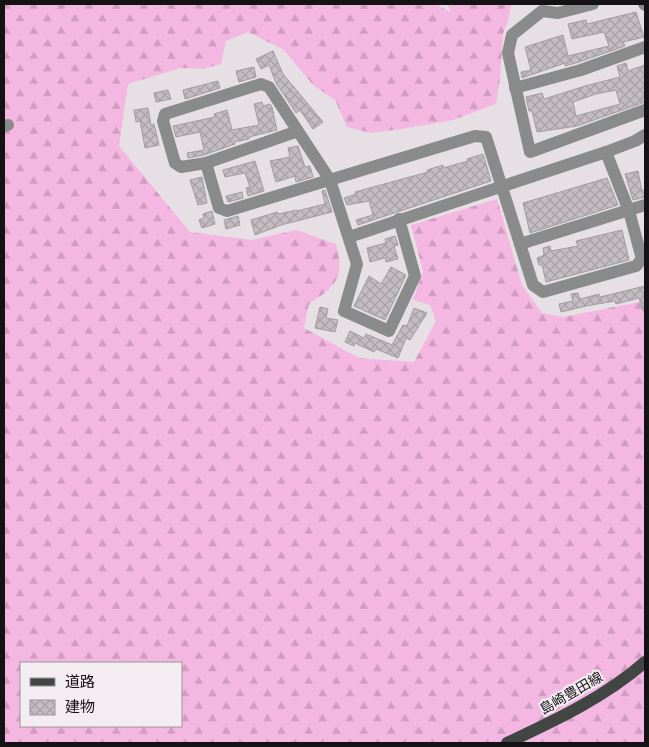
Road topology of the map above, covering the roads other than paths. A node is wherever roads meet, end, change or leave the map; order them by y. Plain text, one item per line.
1 (593, 4) edge
2 (540, 7) edge
3 (645, 47) edge
4 (515, 88) junction
5 (645, 110) edge
6 (298, 131) junction
7 (645, 135) edge
8 (606, 152) junction
9 (206, 163) junction
10 (330, 180) junction
11 (502, 188) junction
12 (645, 205) edge
13 (629, 211) junction
14 (400, 220) junction
15 (349, 237) junction
16 (520, 244) junction
17 (645, 662) edge
18 (507, 743) edge

1 - 2 street
2 - 4 street
3 - 4 street
4 - 5 street
6 - 9 street
6 - 9 street
6 - 10 street
7 - 8 street
8 - 11 street
8 - 13 street
9 - 10 street
10 - 11 street
10 - 15 street
11 - 14 street
11 - 16 street
12 - 13 street
13 - 16 street
13 - 16 street
14 - 15 street
14 - 15 street
17 - 18 main road, 島崎豊田線

